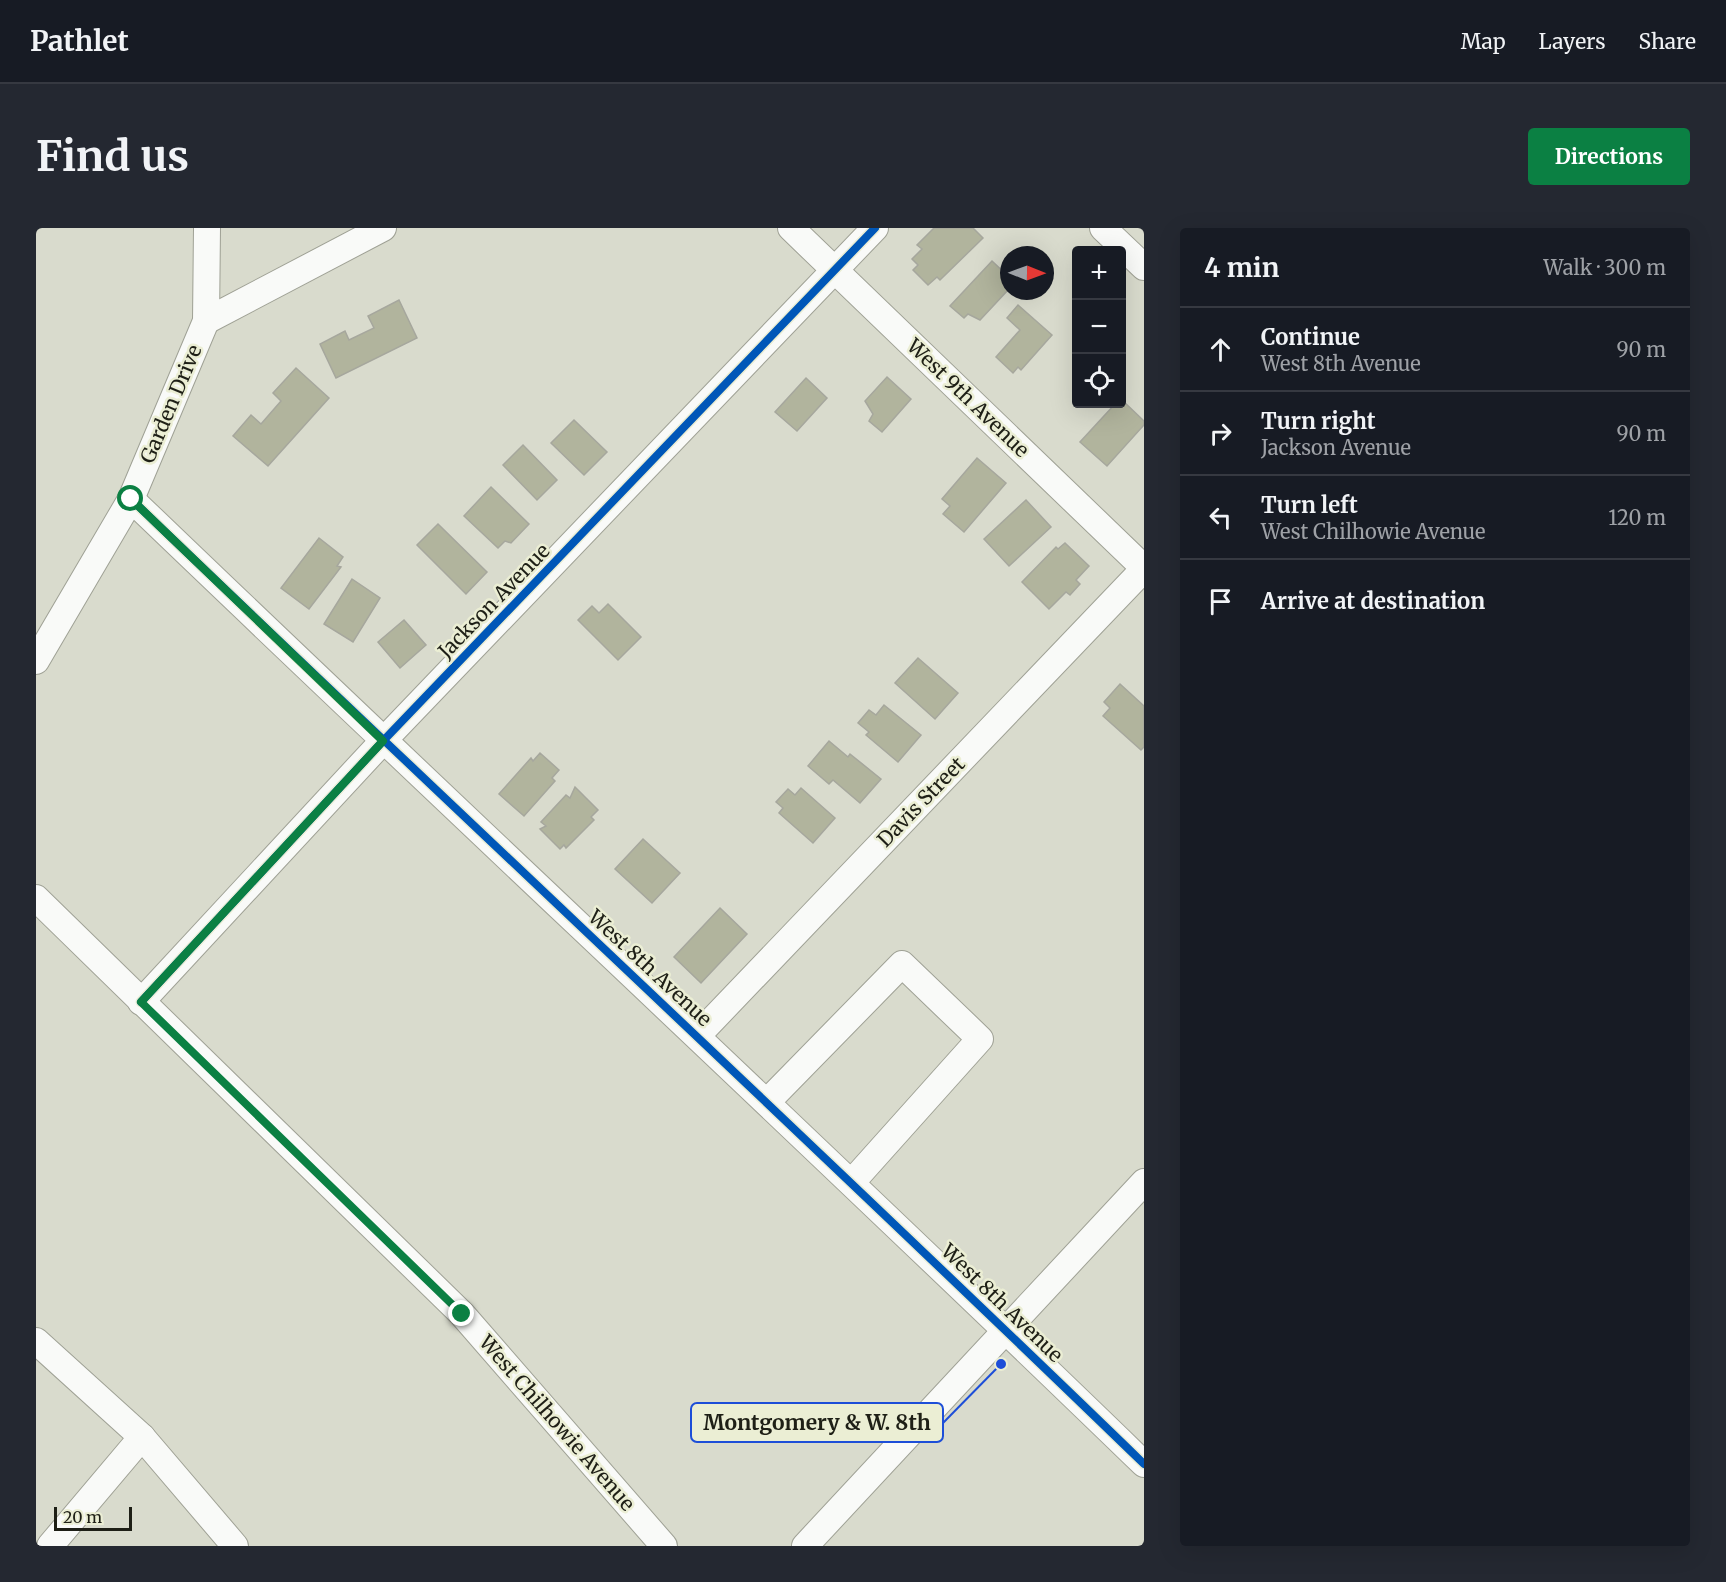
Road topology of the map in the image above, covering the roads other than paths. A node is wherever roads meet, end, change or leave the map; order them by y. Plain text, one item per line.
1 (207, 228) edge
2 (382, 228) edge
3 (790, 228) edge
4 (875, 228) edge
5 (1103, 228) edge
6 (1144, 267) edge
7 (835, 268) junction
8 (206, 321) junction
9 (131, 499) junction
10 (1144, 569) edge
11 (36, 661) edge
12 (383, 741) junction
13 (36, 898) edge
14 (141, 1002) junction
15 (698, 1035) junction
16 (768, 1101) junction
17 (852, 1182) junction
18 (1144, 1182) edge
19 (1005, 1329) junction
20 (36, 1341) edge
21 (142, 1437) junction
22 (1144, 1464) edge
23 (50, 1546) edge
24 (235, 1546) edge
25 (664, 1546) edge
26 (805, 1546) edge

1 - 8 street, Garden Drive
2 - 8 street
3 - 7 street, West 9th Avenue
4 - 7 street, Jackson Avenue
5 - 6 street
7 - 10 street, West 9th Avenue
7 - 12 street, Jackson Avenue
8 - 9 street, Garden Drive
9 - 11 street, Garden Drive
9 - 12 street, West 8th Avenue
10 - 15 street, Davis Street
12 - 14 street, Jackson Avenue
12 - 15 street, West 8th Avenue
13 - 14 street, West Chilhowie Avenue
14 - 25 street, West Chilhowie Avenue
15 - 16 street, West 8th Avenue
16 - 17 street, West 8th Avenue
16 - 17 street
17 - 19 street, West 8th Avenue
18 - 19 street
19 - 22 street, West 8th Avenue
19 - 26 street
20 - 21 street
21 - 23 street
21 - 24 street

